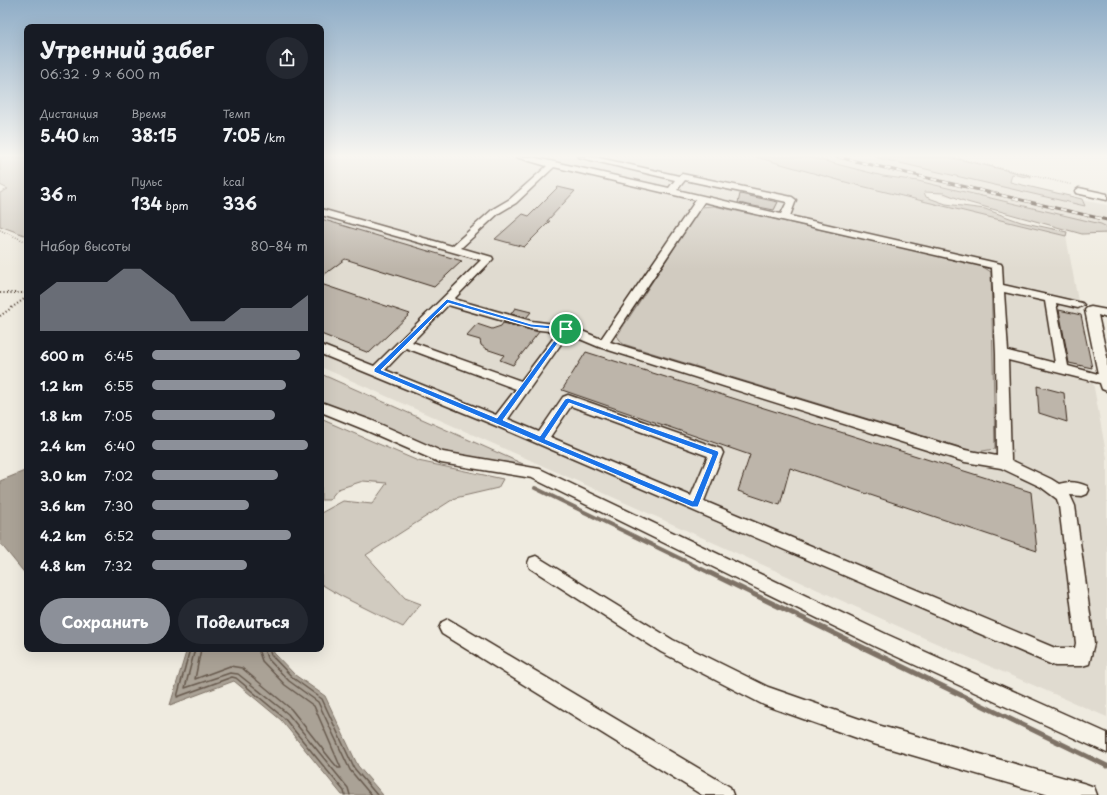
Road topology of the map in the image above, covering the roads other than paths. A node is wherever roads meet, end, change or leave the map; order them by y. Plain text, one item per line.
1 (520, 194) edge
2 (680, 194) edge
3 (764, 194) edge
4 (701, 199) junction
5 (324, 213) edge
6 (784, 218) junction
7 (454, 249) junction
8 (998, 287) junction
9 (1050, 299) junction
10 (447, 301) junction
11 (1078, 306) dead end
12 (1107, 314) edge
13 (566, 329) junction
14 (404, 343) junction
15 (603, 344) junction
16 (324, 350) edge
17 (1002, 354) junction
18 (376, 370) junction
19 (1062, 370) junction
20 (1106, 383) edge
21 (524, 387) junction
22 (324, 408) edge
23 (498, 421) junction
24 (541, 440) junction
25 (1004, 463) junction
26 (1057, 490) junction
27 (1082, 490) dead end
28 (695, 505) junction
29 (536, 563) dead end
30 (448, 628) dead end
31 (1107, 743) edge
32 (722, 795) edge
33 (1086, 795) edge

1 - 7 lane
2 - 4 lane
3 - 6 lane
4 - 6 lane
4 - 15 lane
5 - 7 lane
6 - 8 lane
7 - 10 lane
8 - 9 lane
8 - 17 lane
9 - 11 lane
9 - 19 lane
10 - 13 lane
10 - 14 lane
12 - 20 lane
13 - 15 lane
13 - 21 lane
14 - 18 lane
14 - 21 lane
15 - 25 lane
16 - 18 lane
17 - 19 lane
17 - 25 lane
18 - 23 lane
19 - 20 lane
21 - 23 lane
22 - 31 lane
23 - 24 lane
24 - 28 lane
24 - 28 lane
25 - 26 lane
26 - 27 lane
26 - 28 lane
29 - 33 lane
30 - 32 lane

